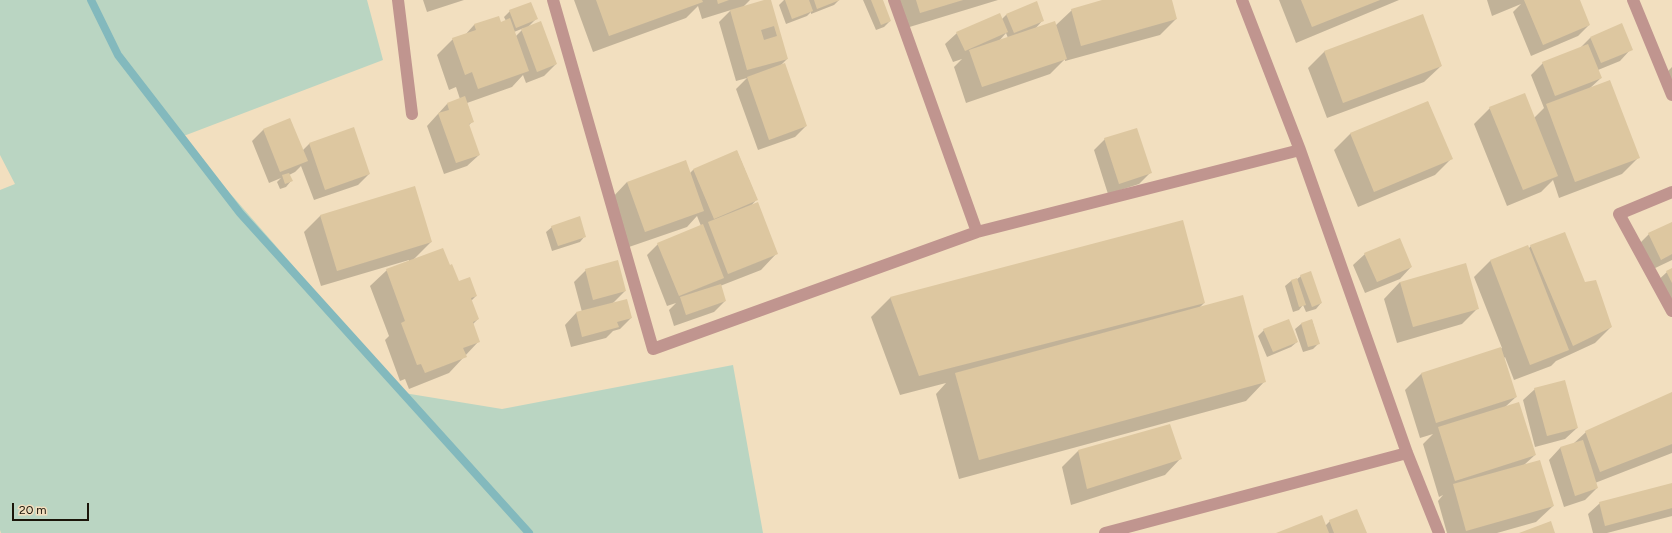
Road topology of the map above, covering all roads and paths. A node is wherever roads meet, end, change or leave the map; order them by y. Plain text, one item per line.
1 (398, 0) edge
2 (553, 0) edge
3 (894, 0) edge
4 (1242, 0) edge
5 (1633, 0) edge
6 (1672, 96) edge
7 (412, 114) dead end
8 (1300, 150) junction
9 (1672, 192) edge
10 (977, 232) junction
11 (1672, 311) edge
12 (1407, 454) junction
13 (1105, 533) edge
14 (1439, 533) edge

1 - 7 street
2 - 10 street
3 - 10 street
4 - 8 street
5 - 6 street
8 - 10 street
8 - 12 street
9 - 11 street
12 - 13 street
12 - 14 street

